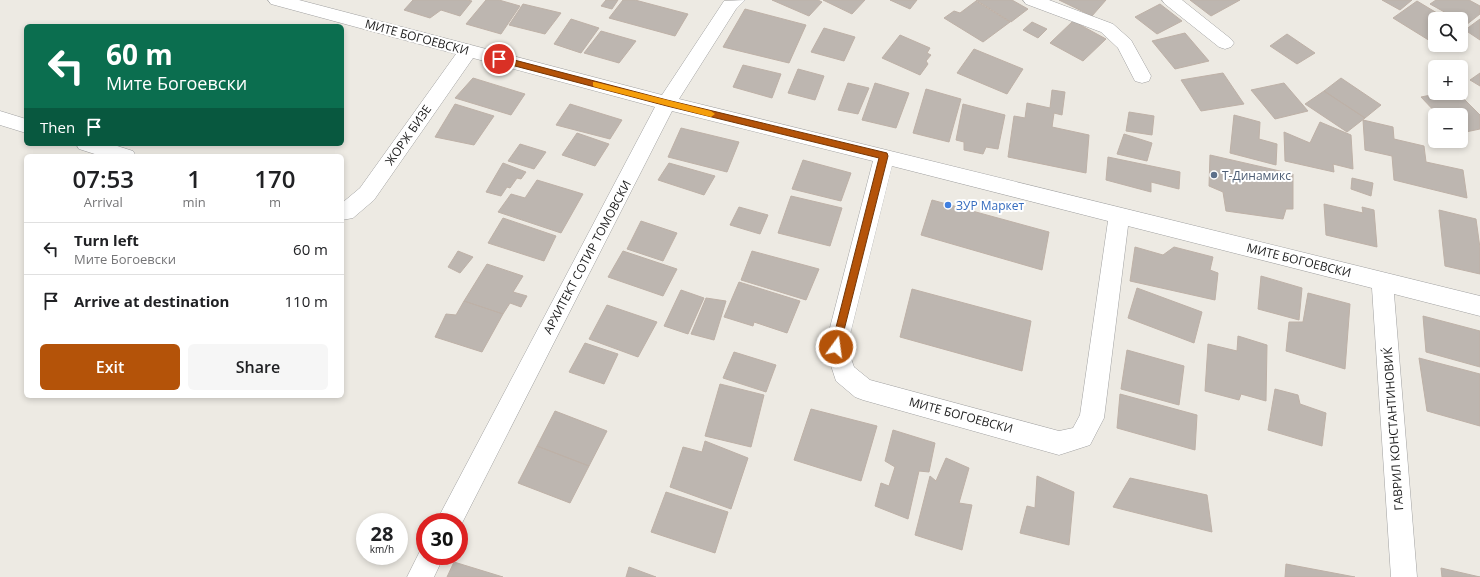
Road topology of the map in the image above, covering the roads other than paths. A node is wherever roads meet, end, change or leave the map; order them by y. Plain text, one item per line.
1 (277, 0) edge
2 (736, 0) edge
3 (1032, 0) edge
4 (1171, 0) edge
5 (1225, 43) dead end
6 (468, 51) junction
7 (1142, 76) dead end
8 (667, 103) junction
9 (0, 118) edge
10 (24, 125) edge
11 (93, 146) edge
12 (119, 154) edge
13 (884, 156) junction
14 (344, 212) edge
15 (1118, 215) junction
16 (1382, 280) junction
17 (1480, 306) edge
18 (454, 513) edge
19 (426, 565) edge
20 (420, 577) edge
21 (1404, 577) edge

1 - 6 street, МИТЕ БОГОЕВСКИ
2 - 8 street, АРХИТЕКТ СОТИР ТОМОВСКИ
3 - 7 street
4 - 5 street
6 - 8 street, МИТЕ БОГОЕВСКИ
6 - 14 street, ЖОРЖ БИЗЕ
8 - 13 street, МИТЕ БОГОЕВСКИ
8 - 18 street, АРХИТЕКТ СОТИР ТОМОВСКИ
9 - 10 street
11 - 12 street
13 - 15 street, МИТЕ БОГОЕВСКИ
13 - 15 street, МИТЕ БОГОЕВСКИ
15 - 16 street, МИТЕ БОГОЕВСКИ
16 - 17 street, МИТЕ БОГОЕВСКИ
16 - 21 street, ГАВРИЛ КОНСТАНТИНОВИЌ
19 - 20 street

